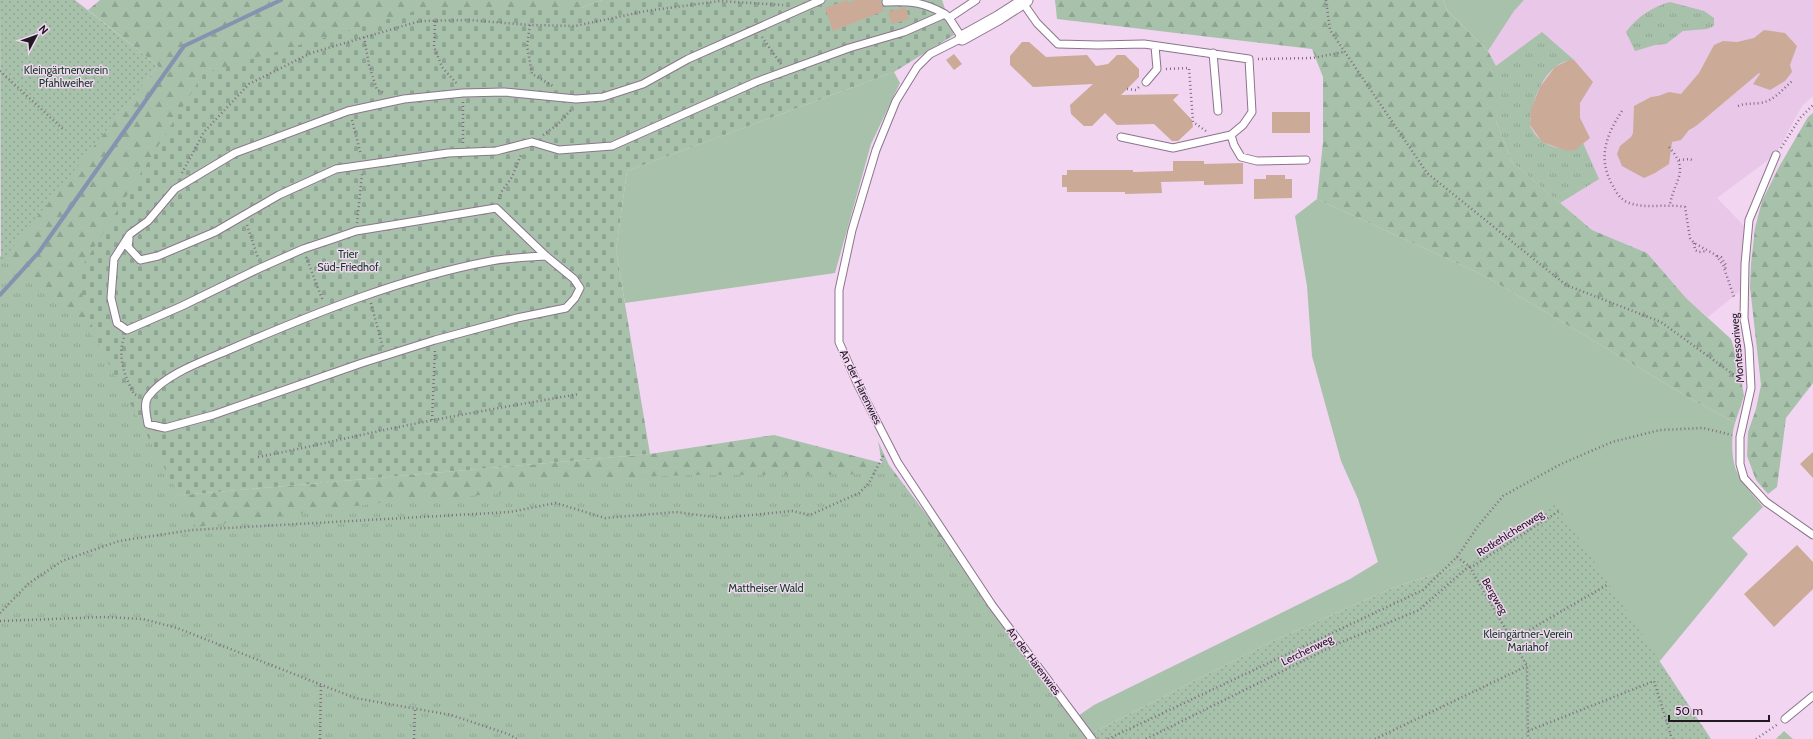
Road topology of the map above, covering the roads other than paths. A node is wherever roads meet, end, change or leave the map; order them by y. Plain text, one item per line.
1 (821, 0) edge
2 (976, 0) edge
3 (1025, 1) edge
4 (886, 2) dead end
5 (947, 16) junction
6 (962, 38) junction
7 (1155, 46) junction
8 (1213, 53) junction
9 (1146, 82) dead end
10 (1218, 111) dead end
11 (1232, 135) junction
12 (1121, 137) dead end
13 (1776, 155) road end
14 (1306, 160) dead end
15 (130, 234) junction
16 (546, 256) junction
17 (1813, 535) edge
18 (1813, 696) edge
19 (1785, 719) road end
20 (1092, 739) edge

1 - 15 lane
2 - 5 lane
3 - 6 street, An der Härenwies
3 - 7 lane
4 - 5 lane
5 - 6 lane
5 - 15 lane
6 - 20 lane, An der Härenwies
7 - 8 lane
7 - 9 lane
8 - 10 lane
8 - 11 lane
11 - 12 lane
11 - 14 lane
13 - 17 lane, Montessoriweg
15 - 16 lane
16 - 16 lane
18 - 19 lane

